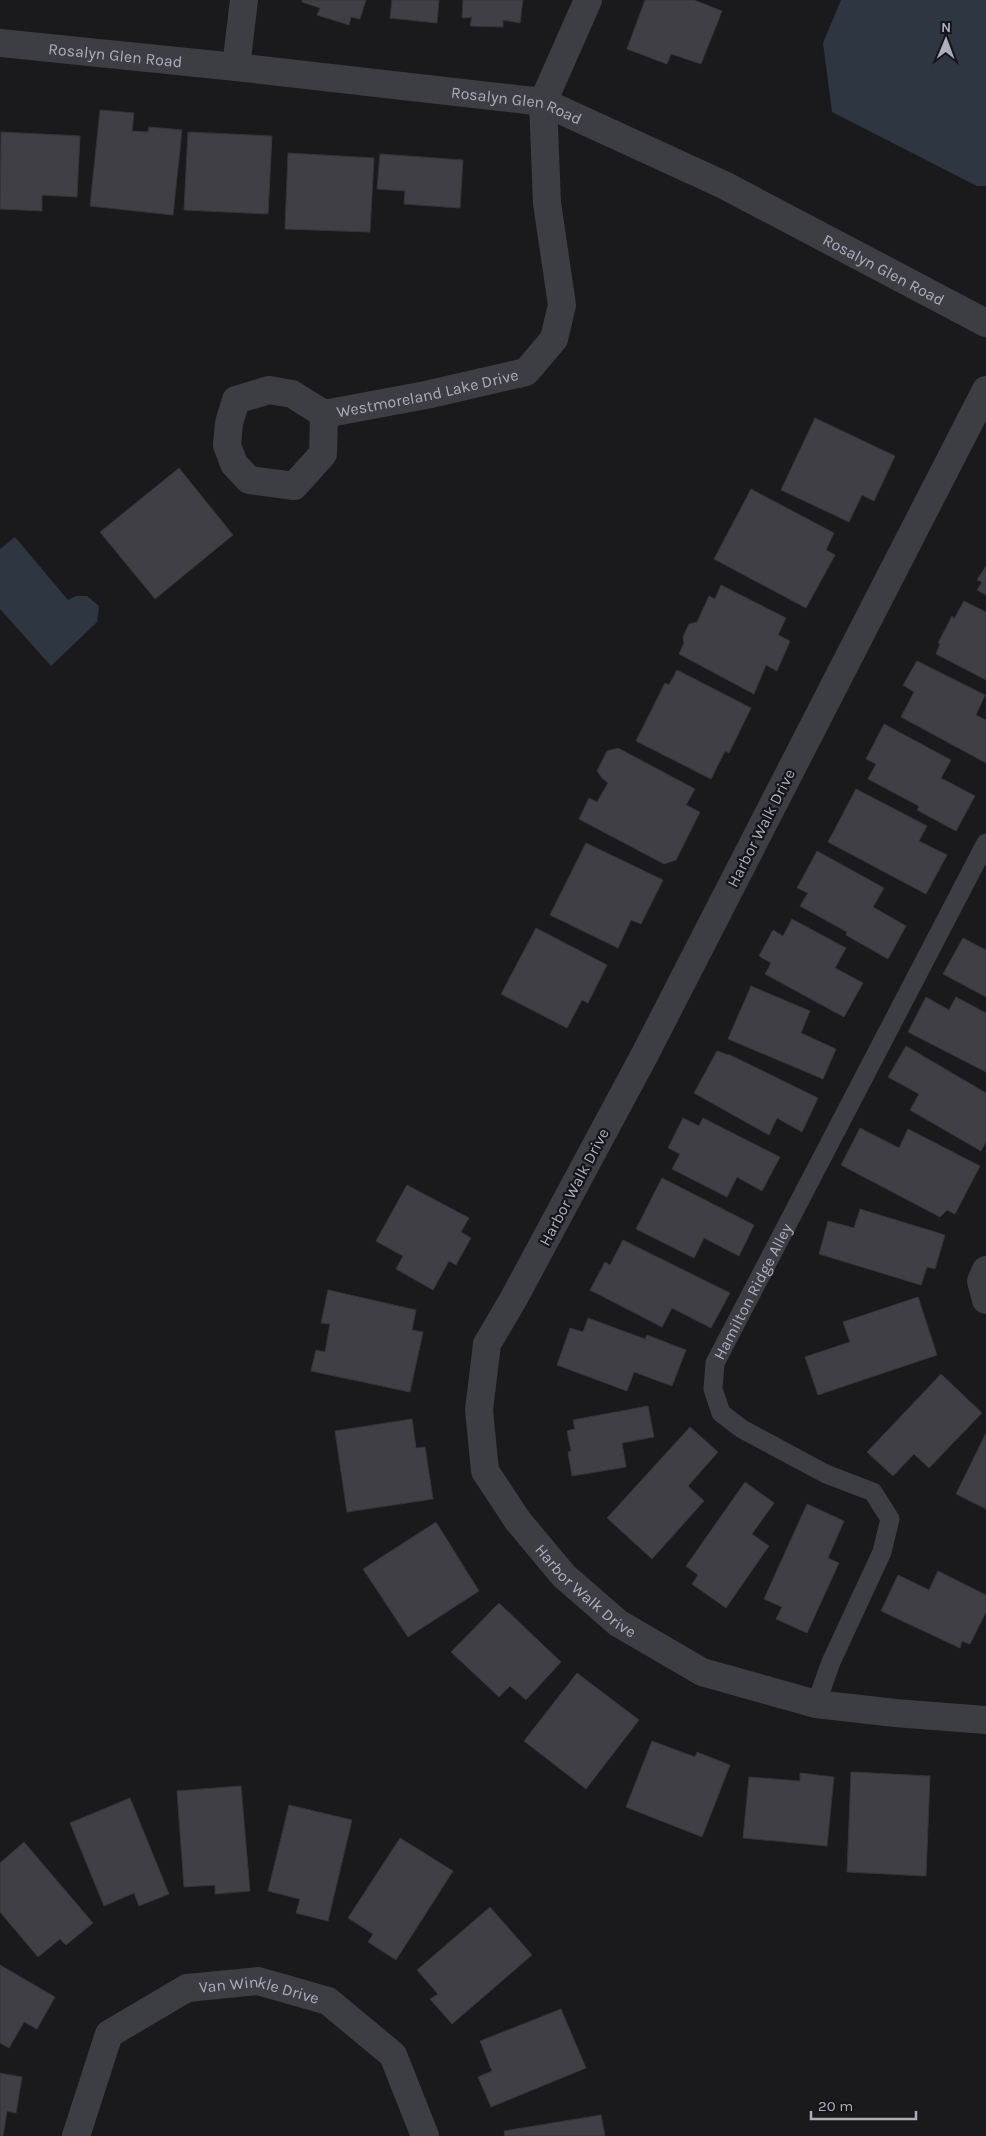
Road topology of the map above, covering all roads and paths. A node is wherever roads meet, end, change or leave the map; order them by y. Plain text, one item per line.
1 (244, 0) edge
2 (588, 0) edge
3 (0, 44) edge
4 (236, 67) junction
5 (543, 102) junction
6 (986, 323) edge
7 (986, 390) edge
8 (324, 414) dead end
9 (986, 843) edge
10 (986, 1270) edge
11 (986, 1300) edge
12 (816, 1704) junction
13 (986, 1720) edge
14 (76, 2136) edge
15 (425, 2136) edge

1 - 4 street
2 - 5 street, Westmoreland Lake Drive
3 - 4 street, Rosalyn Glen Road
4 - 5 street, Rosalyn Glen Road
5 - 6 street, Rosalyn Glen Road
5 - 8 street, Westmoreland Lake Drive
7 - 12 street, Harbor Walk Drive
9 - 12 lane, Hamilton Ridge Alley
10 - 11 street
12 - 13 street, Harbor Walk Drive
14 - 15 street, Van Winkle Drive

